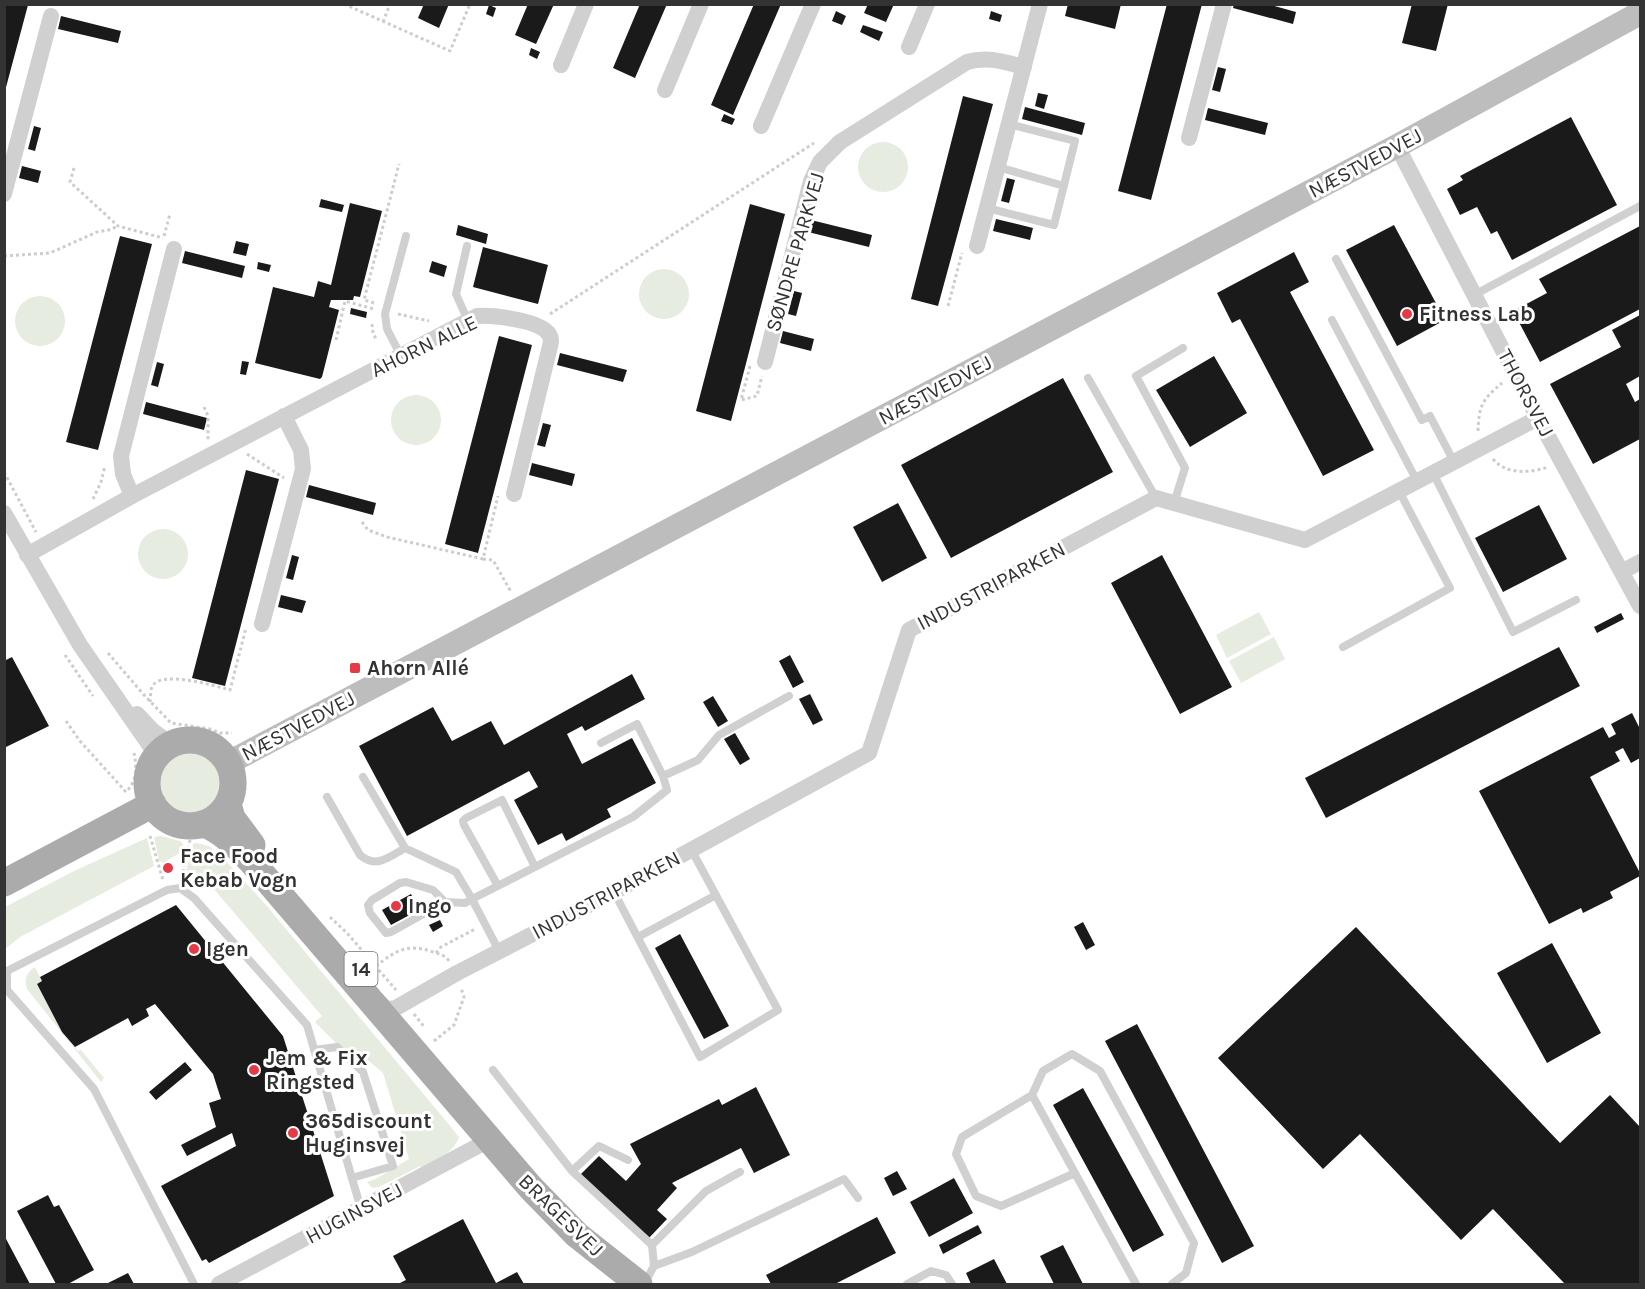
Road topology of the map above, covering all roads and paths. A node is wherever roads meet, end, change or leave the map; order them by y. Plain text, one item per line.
1 (344, 4) edge
2 (390, 4) edge
3 (470, 4) edge
4 (586, 4) edge
5 (701, 4) edge
6 (813, 4) edge
7 (927, 4) edge
8 (1040, 4) edge
9 (1224, 4) edge
10 (1641, 13) edge
11 (51, 16) dead end
12 (383, 22) junction
13 (909, 47) dead end
14 (561, 65) dead end
15 (1024, 67) junction
16 (665, 90) dead end
17 (1010, 124) junction
18 (761, 126) dead end
19 (1189, 138) dead end
20 (814, 143) dead end
21 (1397, 146) junction
22 (399, 164) dead end
23 (998, 167) junction
24 (74, 168) dead end
25 (1064, 186) junction
26 (4, 194) edge
27 (388, 206) dead end
28 (1641, 206) edge
29 (987, 208) junction
30 (170, 214) dead end
31 (118, 226) junction
32 (406, 236) dead end
33 (166, 244) junction
34 (467, 246) dead end
35 (977, 246) dead end
36 (4, 256) edge
37 (1336, 259) dead end
38 (1474, 295) junction
39 (1332, 320) dead end
40 (468, 321) junction
41 (539, 326) junction
42 (1183, 348) dead end
43 (401, 356) junction
44 (765, 362) joint
45 (1088, 378) dead end
46 (741, 400) dead end
47 (284, 416) junction
48 (1538, 418) junction
49 (254, 449) dead end
50 (106, 460) dead end
51 (1454, 462) junction
52 (4, 472) edge
53 (1433, 472) junction
54 (285, 478) dead end
55 (1417, 481) junction
56 (506, 491) joint
57 (1399, 491) junction
58 (132, 496) junction
59 (1156, 498) junction
60 (93, 500) dead end
61 (1174, 503) junction
62 (4, 513) edge
63 (362, 522) dead end
64 (45, 525) dead end
65 (35, 531) junction
66 (19, 539) junction
67 (44, 546) junction
68 (27, 555) junction
69 (483, 559) junction
70 (1641, 562) edge
71 (1623, 572) junction
72 (1576, 600) dead end
73 (1641, 606) edge
74 (519, 609) junction
75 (262, 624) dead end
76 (103, 646) dead end
77 (1343, 647) dead end
78 (193, 682) dead end
79 (789, 696) dead end
80 (150, 702) junction
81 (66, 720) dead end
82 (232, 733) dead end
83 (601, 743) dead end
84 (155, 747) junction
85 (233, 760) junction
86 (663, 776) junction
87 (363, 777) dead end
88 (327, 797) dead end
89 (148, 807) junction
90 (214, 823) junction
91 (150, 836) dead end
92 (405, 848) junction
93 (692, 851) junction
94 (536, 867) junction
95 (4, 883) edge
96 (498, 886) junction
97 (180, 888) junction
98 (167, 890) junction
99 (615, 892) junction
100 (716, 896) junction
101 (472, 899) junction
102 (445, 902) junction
103 (485, 924) junction
104 (638, 937) junction
105 (499, 951) junction
106 (436, 953) dead end
107 (394, 1018) junction
108 (314, 1050) junction
109 (493, 1070) dead end
110 (1032, 1095) junction
111 (489, 1140) junction
112 (628, 1160) dead end
113 (572, 1171) junction
114 (740, 1172) dead end
115 (1075, 1173) junction
116 (352, 1178) junction
117 (858, 1198) dead end
118 (361, 1209) junction
119 (652, 1245) junction
120 (647, 1275) edge
121 (194, 1284) edge
122 (219, 1284) edge
123 (644, 1284) edge
124 (907, 1284) edge
125 (952, 1284) edge
126 (1136, 1284) edge
127 (1172, 1284) edge

1 - 12 path
2 - 12 path
3 - 12 path
4 - 14 street
5 - 16 street
6 - 18 street
7 - 13 street
8 - 15 street
9 - 19 street
10 - 21 main road, NÆSTVEDVEJ
11 - 26 street
15 - 17 street
15 - 44 street, SØNDRE PARKVEJ
17 - 23 street
17 - 25 lane
20 - 41 path
21 - 38 street, THORSVEJ
21 - 74 main road, NÆSTVEDVEJ
22 - 27 path
23 - 25 lane
23 - 29 street
24 - 31 path
25 - 29 lane
28 - 38 lane
29 - 35 street
30 - 33 path
31 - 33 path
31 - 36 path
32 - 43 lane
33 - 58 street
34 - 40 lane
37 - 51 lane
38 - 48 street, THORSVEJ
39 - 55 lane
40 - 41 street, AHORN ALLE
40 - 43 street, AHORN ALLE
41 - 56 street
42 - 61 lane
43 - 47 street, AHORN ALLE
44 - 46 path
45 - 59 lane
47 - 58 street, AHORN ALLE
47 - 75 street
48 - 51 street
48 - 71 street, THORSVEJ
49 - 54 path
50 - 60 path
51 - 53 street
52 - 65 path
53 - 55 street
53 - 72 lane
55 - 57 street
56 - 69 path
57 - 61 street
57 - 77 lane
58 - 67 street, AHORN ALLE
59 - 61 street
59 - 93 street, INDUSTRIPARKEN
62 - 66 street
63 - 69 path
64 - 65 path
65 - 66 path
65 - 67 path
66 - 68 street
67 - 68 street, AHORN ALLE
68 - 84 street
69 - 74 path
70 - 71 street
71 - 73 street, THORSVEJ
74 - 85 main road, NÆSTVEDVEJ
76 - 80 path
78 - 80 path
79 - 86 lane
80 - 82 path
81 - 84 path
83 - 86 lane
84 - 85 main road
84 - 85 path
84 - 89 main road
84 - 89 path
85 - 90 main road
85 - 90 path
86 - 94 lane
87 - 92 lane
88 - 92 lane
89 - 90 main road
89 - 90 path
89 - 95 main road
90 - 97 path
90 - 107 main road, BRAGESVEJ
90 - 107 main road, BRAGESVEJ / 14
91 - 98 path
92 - 101 lane
93 - 99 street, INDUSTRIPARKEN
93 - 100 lane
94 - 96 lane
94 - 96 lane
96 - 101 lane
97 - 98 lane
97 - 108 lane
98 - 121 lane
99 - 104 lane
99 - 105 street, INDUSTRIPARKEN
100 - 104 lane
100 - 104 lane
101 - 102 lane
101 - 103 lane
102 - 102 lane
103 - 105 lane
103 - 106 path
105 - 107 street, INDUSTRIPARKEN
107 - 111 main road, BRAGESVEJ / 14
108 - 116 lane
108 - 116 lane
109 - 113 lane
110 - 115 lane
110 - 115 lane
110 - 127 lane
111 - 118 street, HUGINSVEJ
111 - 120 main road, BRAGESVEJ / 14
112 - 113 lane
113 - 119 lane
114 - 119 lane
115 - 126 lane
116 - 118 lane
117 - 120 lane
118 - 122 street, HUGINSVEJ
119 - 120 lane
120 - 123 lane
124 - 125 lane

